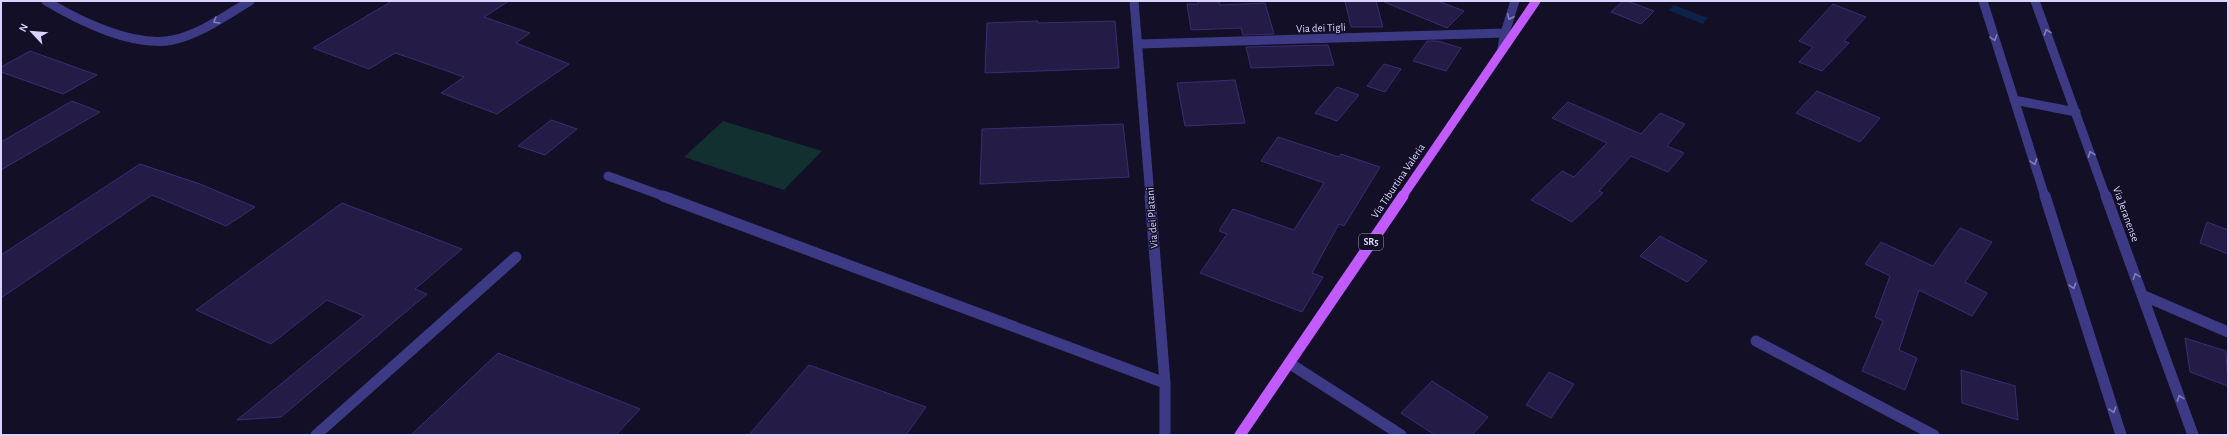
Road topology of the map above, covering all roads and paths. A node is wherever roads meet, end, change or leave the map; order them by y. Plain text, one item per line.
1 (46, 1) edge
2 (250, 1) edge
3 (1134, 1) edge
4 (1515, 1) edge
5 (1536, 1) edge
6 (1982, 1) edge
7 (2035, 1) edge
8 (1504, 33) junction
9 (1139, 44) junction
10 (1502, 49) junction
11 (2014, 100) junction
12 (2076, 112) junction
13 (608, 176) dead end
14 (516, 256) dead end
15 (2142, 295) junction
16 (2228, 332) edge
17 (1756, 341) dead end
18 (1289, 363) junction
19 (1165, 383) junction
20 (316, 435) edge
21 (1165, 435) edge
22 (1240, 435) edge
23 (1401, 435) edge
24 (1934, 435) edge
25 (2121, 435) edge
26 (2193, 435) edge

2 -> 1 street
3 - 9 street, Via dei Platani
4 -> 8 street
5 - 10 main road, Via Tiburtina Valeria / SR5
6 -> 11 street
12 -> 7 street, Via Jeranense
8 - 9 street, Via dei Tigli
8 - 10 street
9 - 19 street, Via dei Platani
10 - 18 main road, Via Tiburtina Valeria / SR5
11 - 12 street
11 -> 25 street
15 -> 12 street, Via Jeranense
13 - 19 street
14 - 20 street
15 - 16 street
26 -> 15 street, Via Jeranense
17 - 24 street
18 - 22 main road, Via Tiburtina Valeria / SR5
18 - 23 street
19 - 21 street, Via dei Platani

